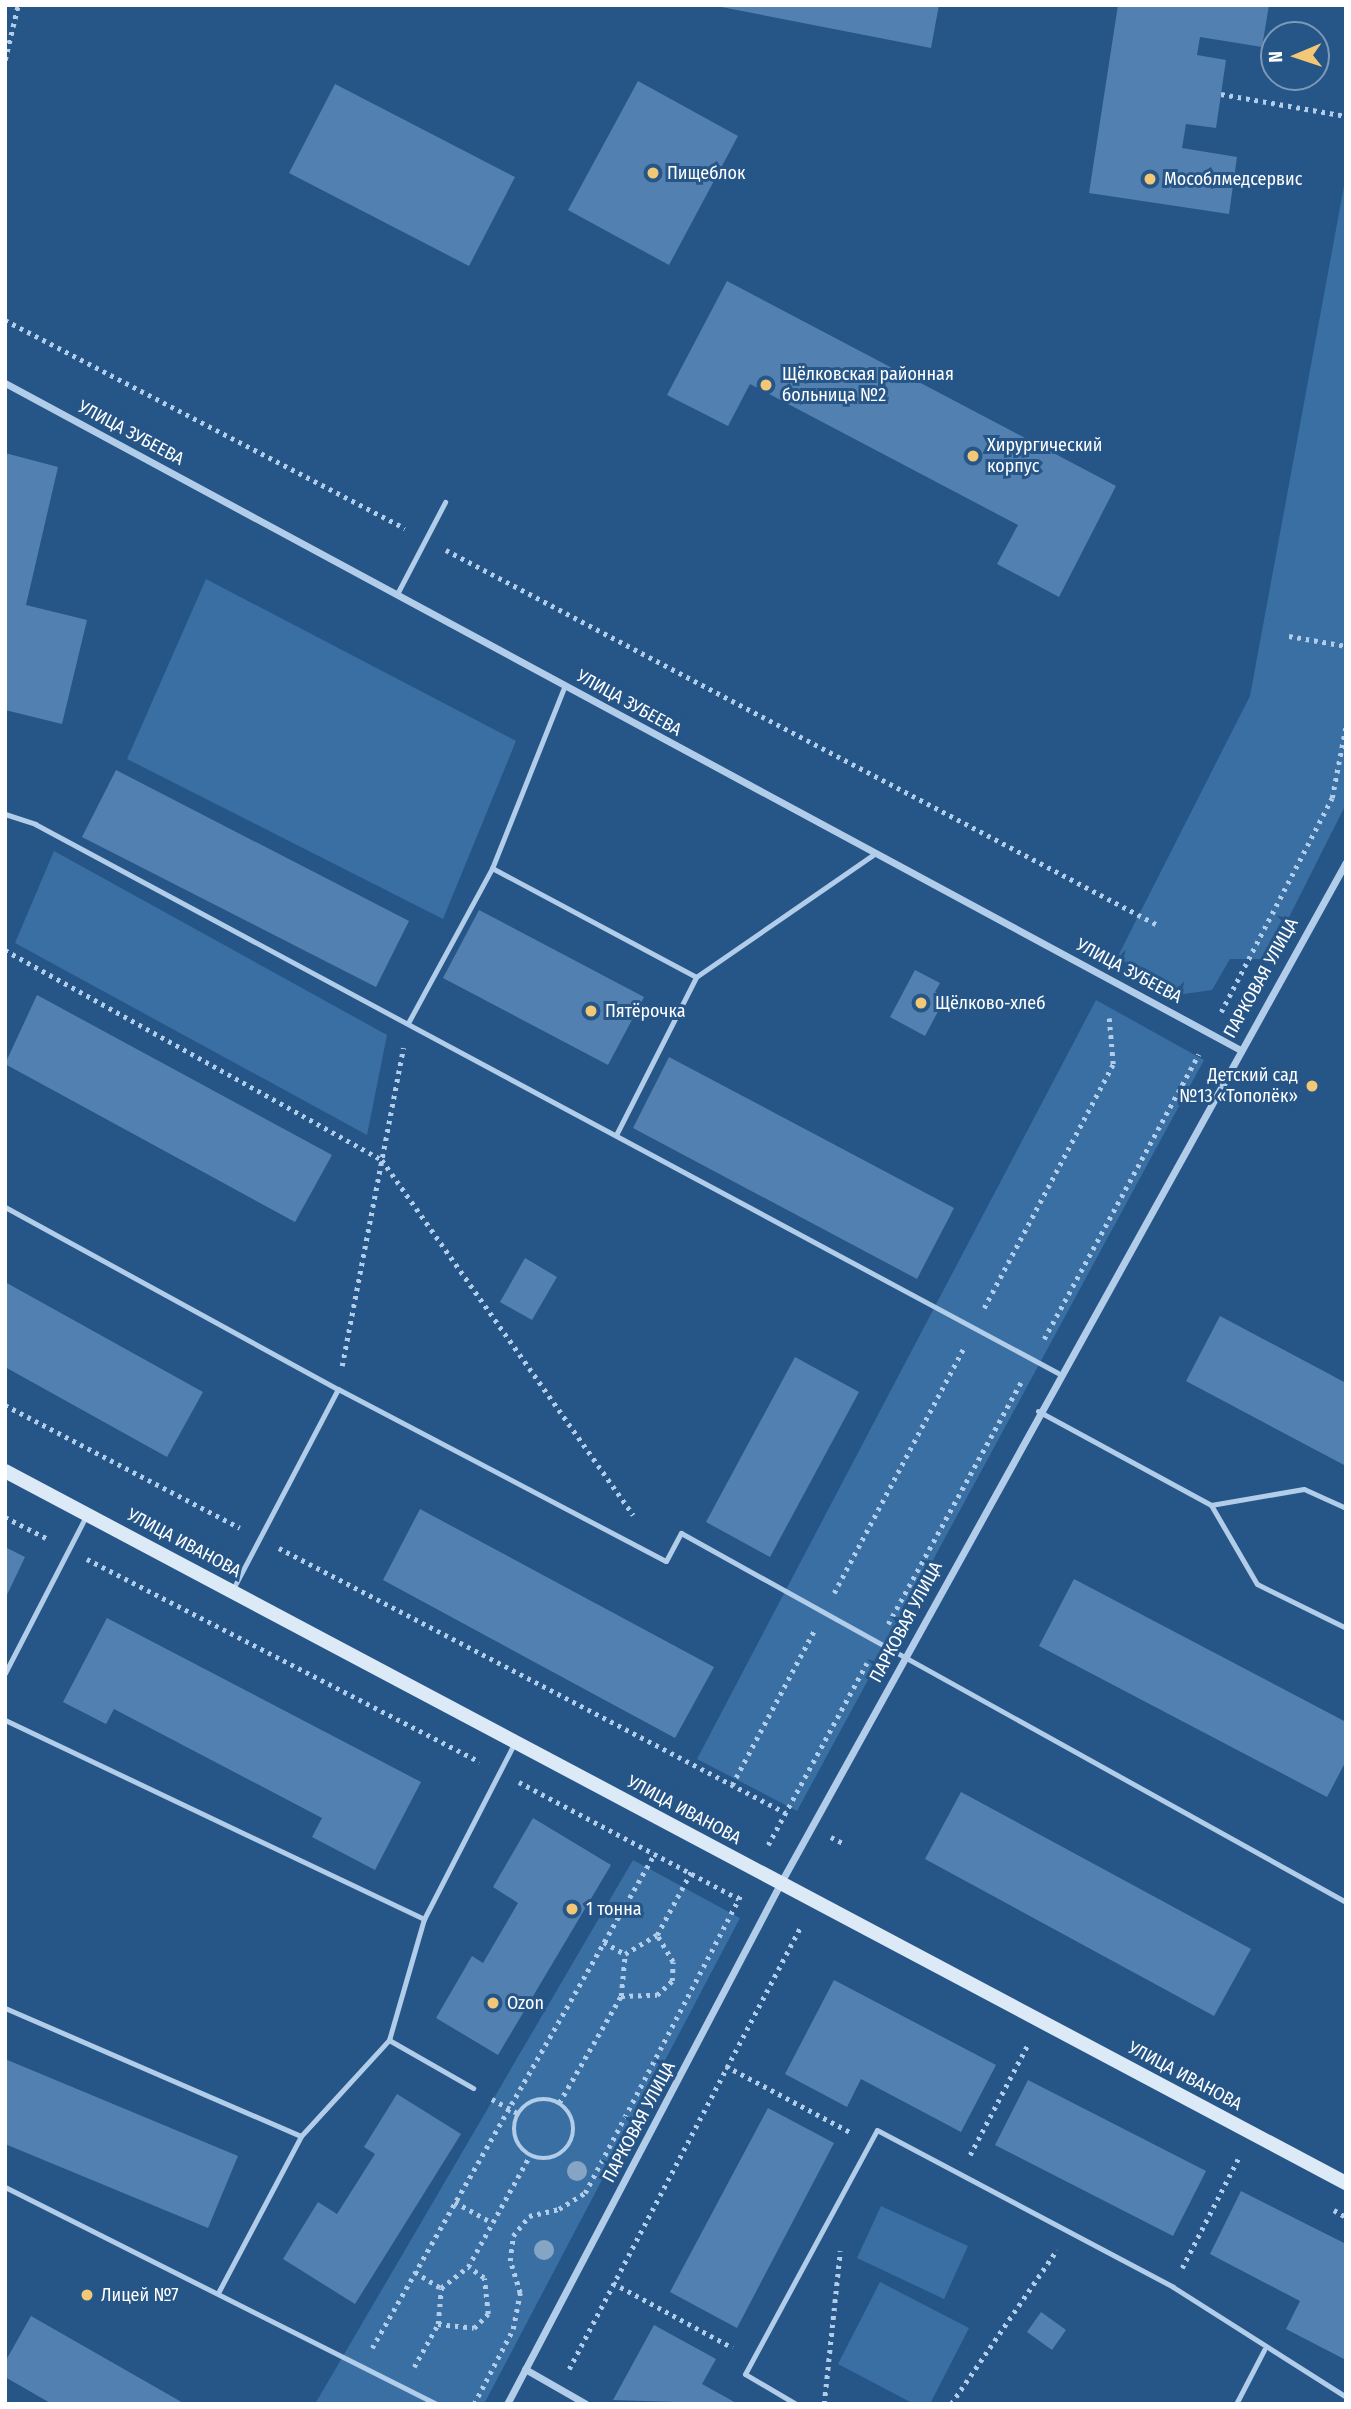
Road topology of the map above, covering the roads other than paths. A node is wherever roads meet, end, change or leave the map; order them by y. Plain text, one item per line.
1 (5, 383) edge
2 (446, 502) dead end
3 (397, 594) junction
4 (565, 685) junction
5 (5, 814) edge
6 (873, 855) junction
7 (1346, 862) edge
8 (492, 868) junction
9 (696, 977) junction
10 (408, 1023) junction
11 (1239, 1049) junction
12 (616, 1135) junction
13 (5, 1207) edge
14 (1058, 1373) junction
15 (338, 1389) junction
16 (1038, 1411) junction
17 (5, 1471) edge
18 (1211, 1505) junction
19 (1346, 1508) edge
20 (87, 1513) junction
21 (232, 1591) junction
22 (1346, 1628) edge
23 (905, 1657) junction
24 (5, 1673) edge
25 (5, 1720) edge
26 (516, 1742) junction
27 (780, 1884) junction
28 (1346, 1902) edge
29 (424, 1919) junction
30 (5, 2008) edge
31 (389, 2040) junction
32 (474, 2088) road end
33 (301, 2136) junction
34 (1346, 2183) edge
35 (5, 2187) edge
36 (219, 2291) junction
37 (1264, 2350) junction
38 (525, 2370) junction
39 (1346, 2397) edge
40 (438, 2404) edge
41 (507, 2404) edge
42 (586, 2404) edge
43 (796, 2404) edge
44 (1236, 2404) edge

1 - 3 street, УЛИЦА ЗУБЕЕВА
2 - 3 lane
3 - 4 street, УЛИЦА ЗУБЕЕВА
4 - 6 street, УЛИЦА ЗУБЕЕВА
4 - 8 lane
5 - 10 lane
6 - 9 lane
6 - 11 street, УЛИЦА ЗУБЕЕВА
7 - 11 street, ПАРКОВАЯ УЛИЦА
8 - 9 lane
8 - 10 lane
9 - 12 lane
10 - 12 lane
11 - 14 street, ПАРКОВАЯ УЛИЦА
12 - 14 lane
13 - 15 lane
14 - 16 street, ПАРКОВАЯ УЛИЦА
15 - 21 lane
15 - 23 lane
16 - 18 lane
16 - 23 street, ПАРКОВАЯ УЛИЦА
17 - 20 street, УЛИЦА ИВАНОВА
18 - 19 lane
18 - 22 lane
20 - 21 street, УЛИЦА ИВАНОВА
20 - 24 lane
21 - 26 street, УЛИЦА ИВАНОВА
23 - 27 street, ПАРКОВАЯ УЛИЦА
23 - 28 lane
25 - 29 lane
26 - 27 street, УЛИЦА ИВАНОВА
26 - 29 lane
27 - 34 street, УЛИЦА ИВАНОВА
27 - 38 street, ПАРКОВАЯ УЛИЦА
29 - 31 lane
30 - 33 lane
31 - 32 lane
31 - 33 lane
33 - 36 lane
35 - 36 lane
36 - 40 lane
37 - 39 lane
37 - 43 lane
37 - 44 lane
38 - 41 street, ПАРКОВАЯ УЛИЦА
38 - 42 street

